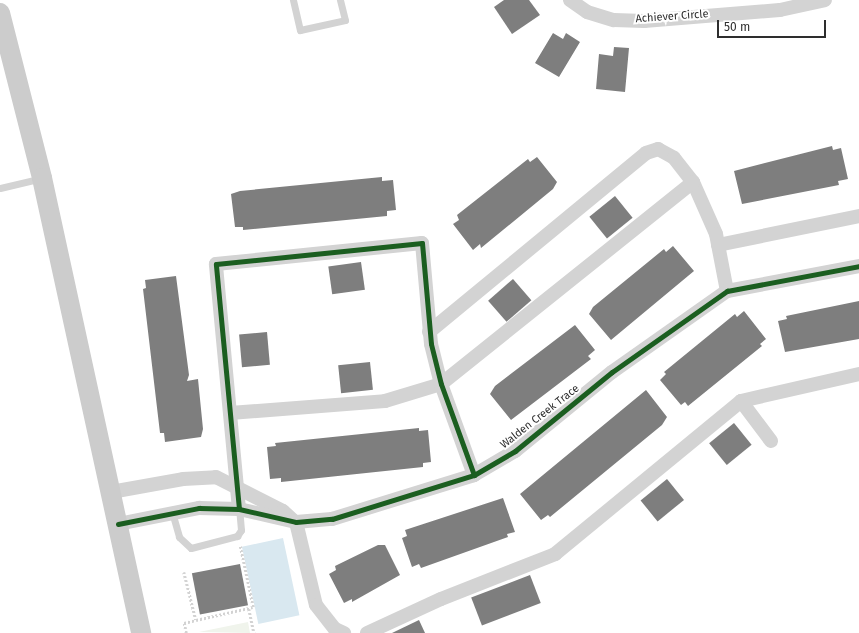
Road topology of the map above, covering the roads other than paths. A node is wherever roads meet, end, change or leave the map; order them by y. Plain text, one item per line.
1 (293, 0) edge
2 (340, 0) edge
3 (570, 0) edge
4 (825, 0) edge
5 (0, 13) edge
6 (42, 178) junction
7 (693, 182) junction
8 (0, 188) edge
9 (859, 216) edge
10 (718, 245) junction
11 (859, 266) edge
12 (727, 291) junction
13 (429, 332) junction
14 (859, 374) edge
15 (441, 384) junction
16 (741, 401) junction
17 (230, 413) junction
18 (771, 441) dead end
19 (474, 475) junction
20 (237, 486) junction
21 (111, 492) junction
22 (239, 508) junction
23 (172, 511) junction
24 (296, 522) junction
25 (118, 524) junction
26 (141, 633) edge
27 (344, 633) edge
28 (367, 633) edge

1 - 2 lane
3 - 4 street, Achiever Circle
5 - 6 main road
6 - 8 lane
6 - 21 main road
7 - 10 street
7 - 13 street
7 - 15 street
9 - 10 street
10 - 12 street
11 - 12 street, Walden Creek Trace
12 - 19 street, Walden Creek Trace
13 - 15 street
13 - 17 street
14 - 16 street
15 - 17 street
15 - 19 street
16 - 18 street
16 - 28 street
17 - 20 street
19 - 24 street, Walden Creek Trace
20 - 21 street
20 - 22 street
20 - 24 street
21 - 25 main road
22 - 23 street, Walden Creek Trace
22 - 23 lane
22 - 24 street, Walden Creek Trace
23 - 25 street, Walden Creek Trace
24 - 27 street
25 - 26 main road

